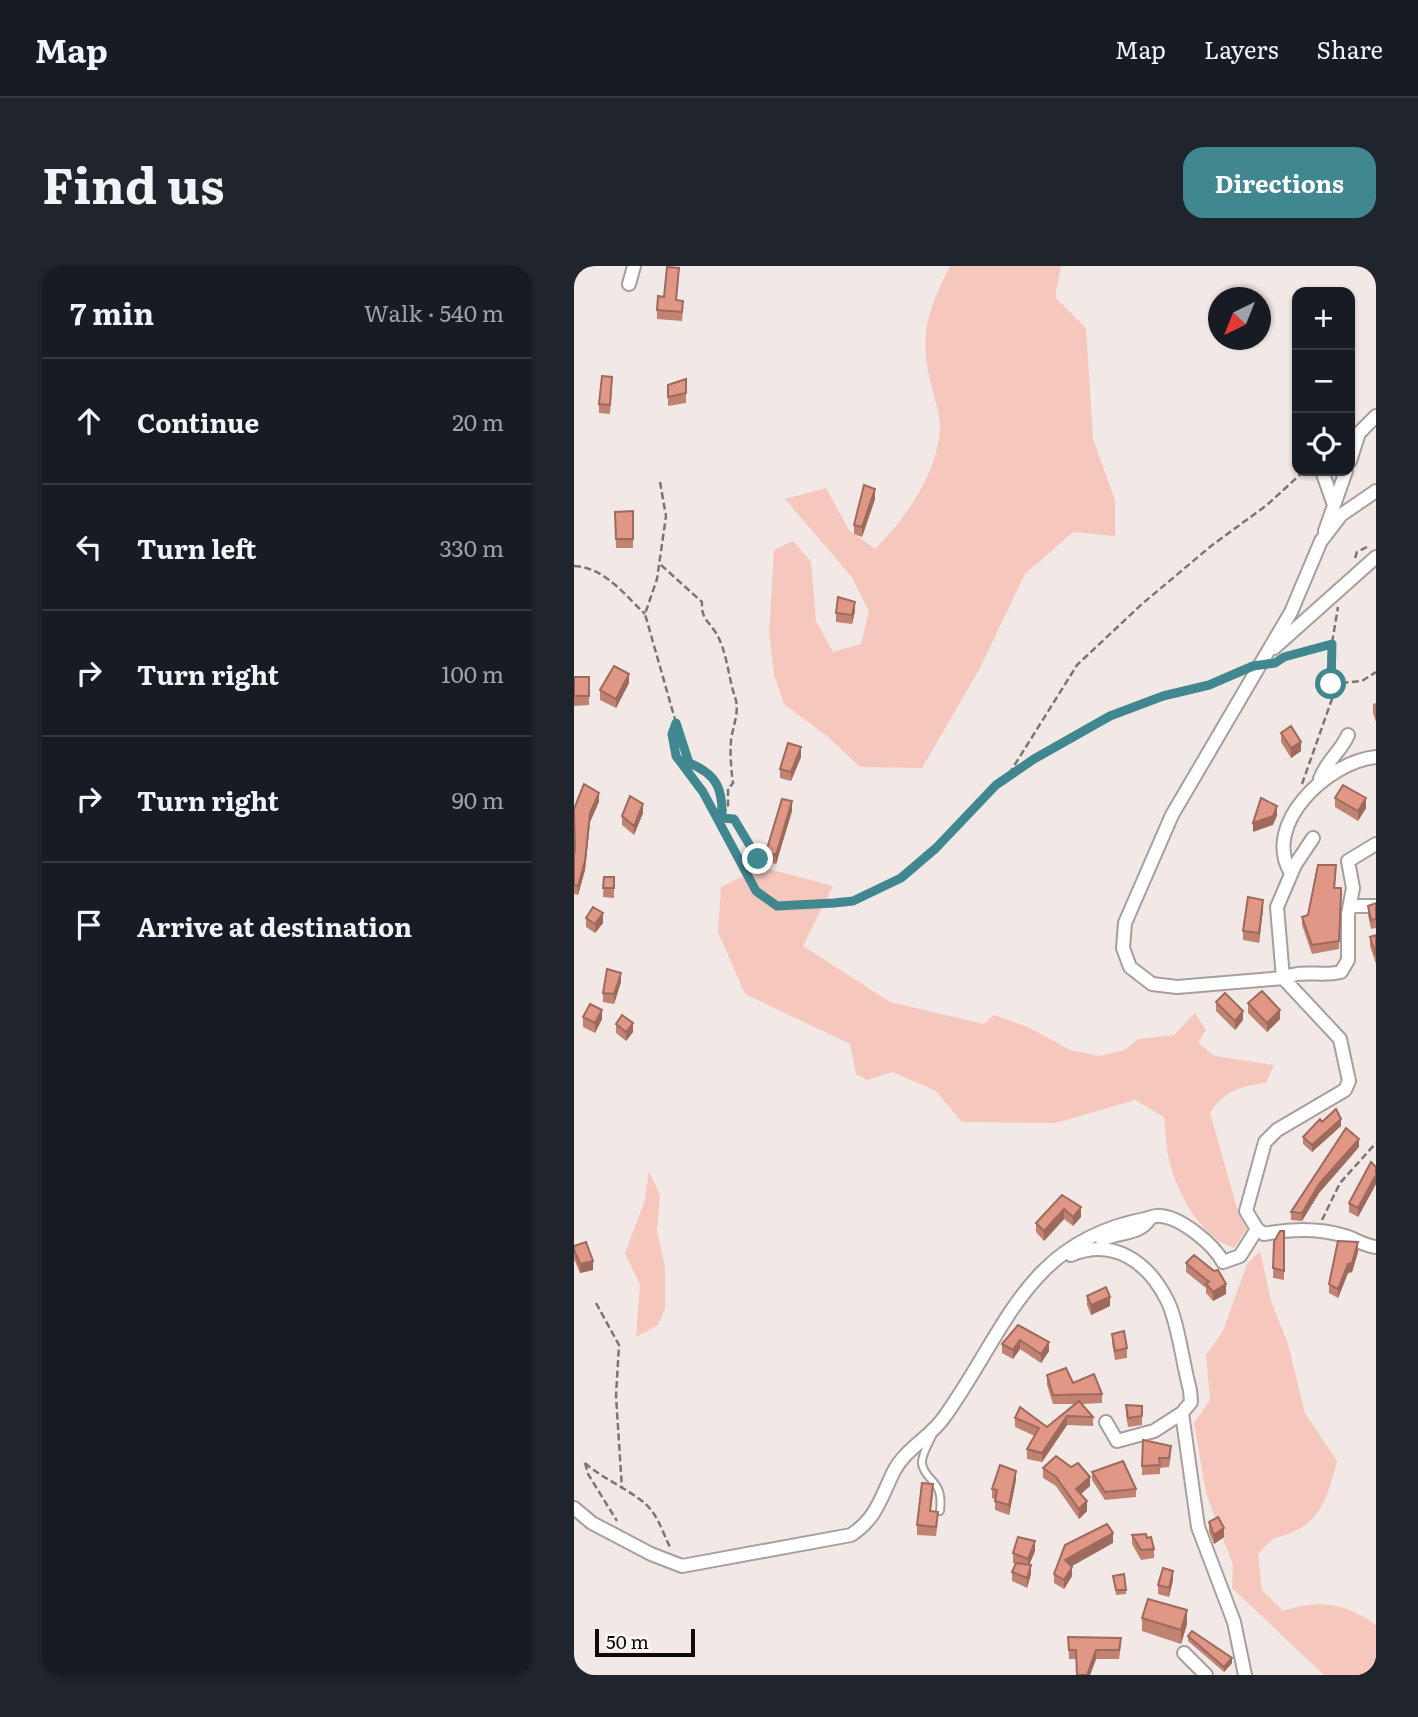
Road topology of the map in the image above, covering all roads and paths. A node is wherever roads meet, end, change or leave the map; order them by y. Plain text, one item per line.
1 (634, 266) edge
2 (629, 284) dead end
3 (1376, 416) edge
4 (1355, 445) edge
5 (1299, 476) edge
6 (1324, 476) edge
7 (1344, 476) edge
8 (660, 482) dead end
9 (1376, 491) edge
10 (1334, 505) junction
11 (1321, 541) junction
12 (1357, 552) dead end
13 (1376, 557) edge
14 (659, 564) junction
15 (1352, 564) dead end
16 (574, 566) edge
17 (1344, 588) junction
18 (645, 614) junction
19 (1332, 644) junction
20 (1263, 661) junction
21 (1376, 672) edge
22 (1331, 684) junction
23 (676, 723) junction
24 (1348, 736) dead end
25 (1376, 757) edge
26 (1007, 777) junction
27 (1318, 783) junction
28 (1301, 805) junction
29 (723, 812) junction
30 (1313, 838) dead end
31 (1376, 844) edge
32 (758, 859) dead end
33 (1291, 873) junction
34 (1352, 906) junction
35 (1376, 906) edge
36 (1283, 978) junction
37 (1376, 1143) edge
38 (1151, 1218) junction
39 (1257, 1230) junction
40 (1320, 1231) junction
41 (1090, 1247) junction
42 (1376, 1247) edge
43 (1048, 1265) junction
44 (596, 1304) dead end
45 (1182, 1413) junction
46 (1106, 1422) dead end
47 (936, 1427) junction
48 (622, 1489) junction
49 (574, 1508) edge
50 (940, 1511) edge
51 (630, 1542) junction
52 (682, 1566) junction
53 (1184, 1653) dead end
54 (1206, 1675) edge
55 (1245, 1675) edge

1 - 2 street
3 - 4 street
5 - 26 path
6 - 10 street
7 - 10 street
8 - 14 path
9 - 11 street
10 - 11 street
11 - 20 street
12 - 15 path
13 - 17 street
14 - 18 path
14 - 29 path
16 - 18 path
17 - 19 path
17 - 20 street
18 - 23 path
19 - 20 path
19 - 22 path
20 - 26 path
20 - 36 street
21 - 22 path
22 - 28 path
23 - 26 path
23 - 29 path
24 - 27 street
25 - 27 street
27 - 28 street
28 - 33 street
29 - 32 path
30 - 33 street
31 - 34 street
33 - 36 street
34 - 35 street
34 - 36 street
36 - 39 street
37 - 40 path
38 - 39 street
38 - 41 street
38 - 43 street
39 - 40 street
40 - 42 street
41 - 43 street
41 - 45 street
43 - 47 street
44 - 48 path
45 - 46 street
45 - 55 street
47 - 50 lane
47 - 52 street
48 - 51 path
48 - 52 path
49 - 51 street
51 - 52 street
53 - 54 street

